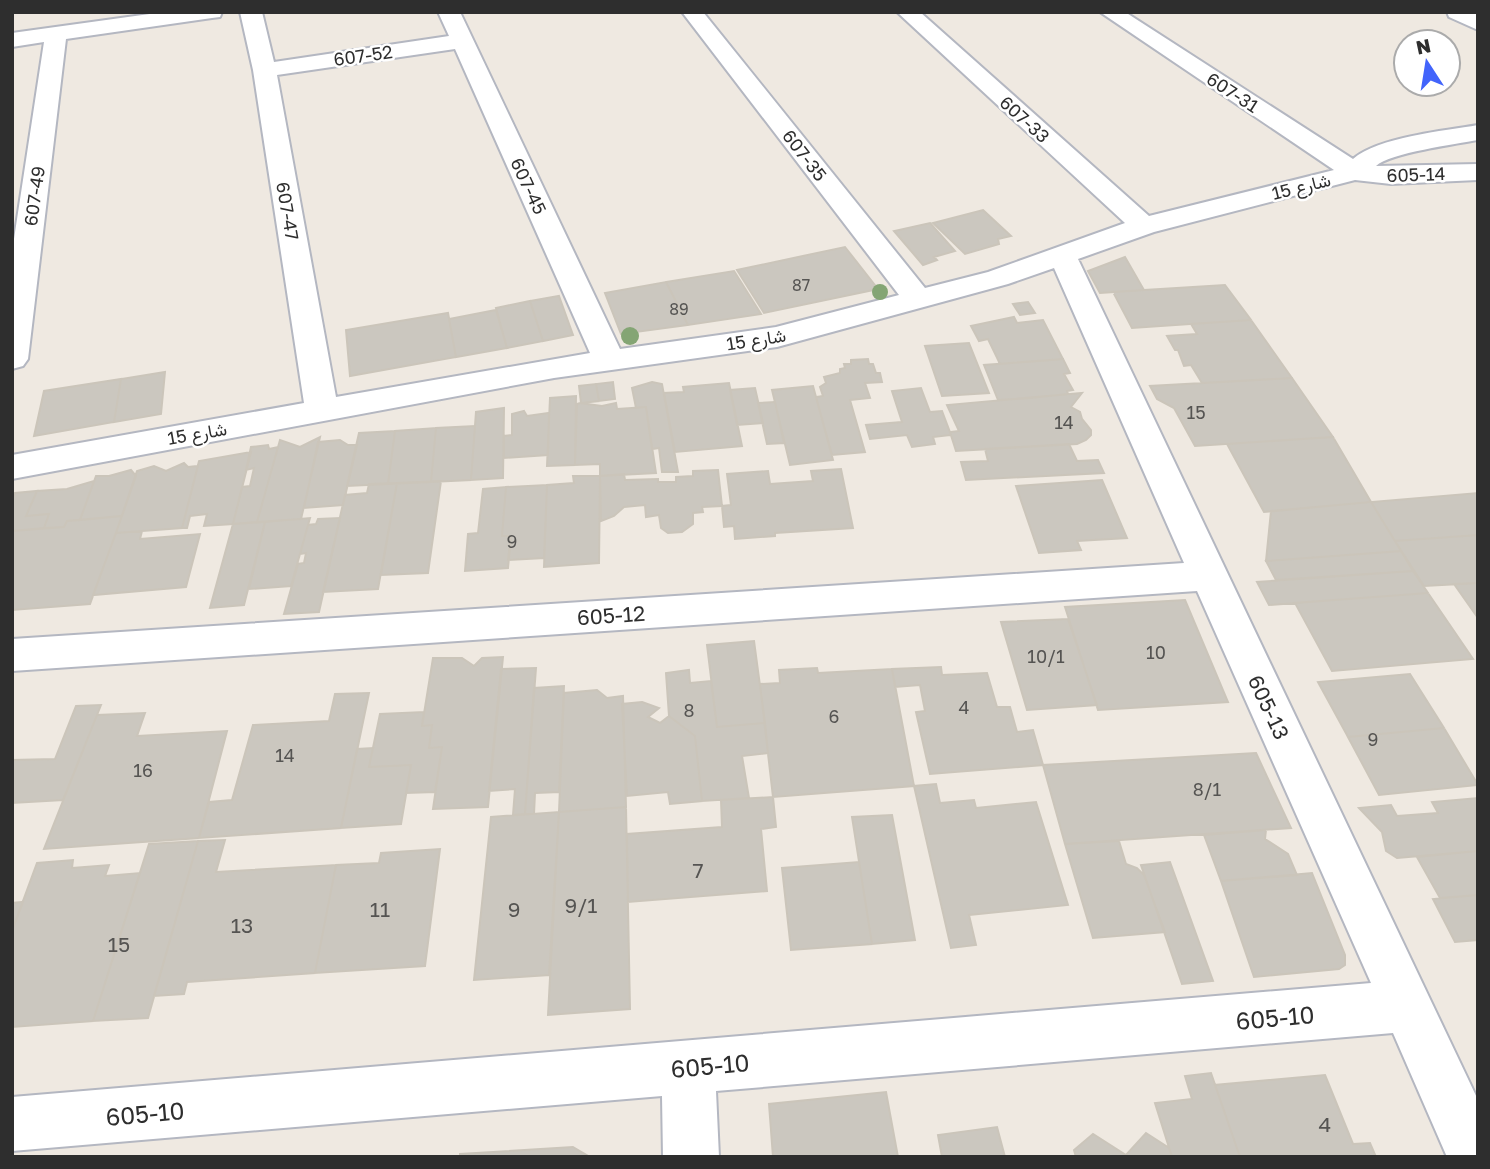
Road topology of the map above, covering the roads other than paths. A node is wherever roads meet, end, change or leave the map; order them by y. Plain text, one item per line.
1 (212, 12) edge
2 (251, 12) edge
3 (449, 12) edge
4 (692, 12) edge
5 (907, 12) edge
6 (1110, 12) edge
7 (1457, 12) edge
8 (1478, 24) edge
9 (56, 33) junction
10 (12, 40) edge
11 (462, 41) junction
12 (265, 69) junction
13 (1478, 132) edge
14 (1355, 172) junction
15 (1478, 172) edge
16 (1144, 226) junction
17 (1063, 257) junction
18 (918, 299) junction
19 (12, 359) edge
20 (610, 359) junction
21 (322, 410) junction
22 (12, 467) edge
23 (1209, 576) junction
24 (12, 655) edge
25 (1407, 1006) junction
26 (688, 1067) junction
27 (12, 1124) edge
28 (691, 1157) edge
29 (1476, 1157) edge

1 - 9 street
2 - 12 street, 607-47
3 - 11 street, 607-45
4 - 18 street, 607-35
5 - 16 street, 607-33
6 - 14 street, 607-31
7 - 8 street
9 - 10 street
9 - 19 street, 607-49
11 - 12 street, 607-52
11 - 20 street, 607-45
12 - 21 street, 607-47
13 - 14 street, شارع 15
14 - 15 street, 605-14
14 - 16 street, شارع 15
16 - 17 street, شارع 15
17 - 18 street, شارع 15
17 - 23 street, 605-13
18 - 20 street, شارع 15
20 - 21 street, شارع 15
21 - 22 street, شارع 15
23 - 24 street, 605-12
23 - 25 street, 605-13
25 - 26 street, 605-10
25 - 29 street, 605-13
26 - 27 street, 605-10
26 - 28 street

